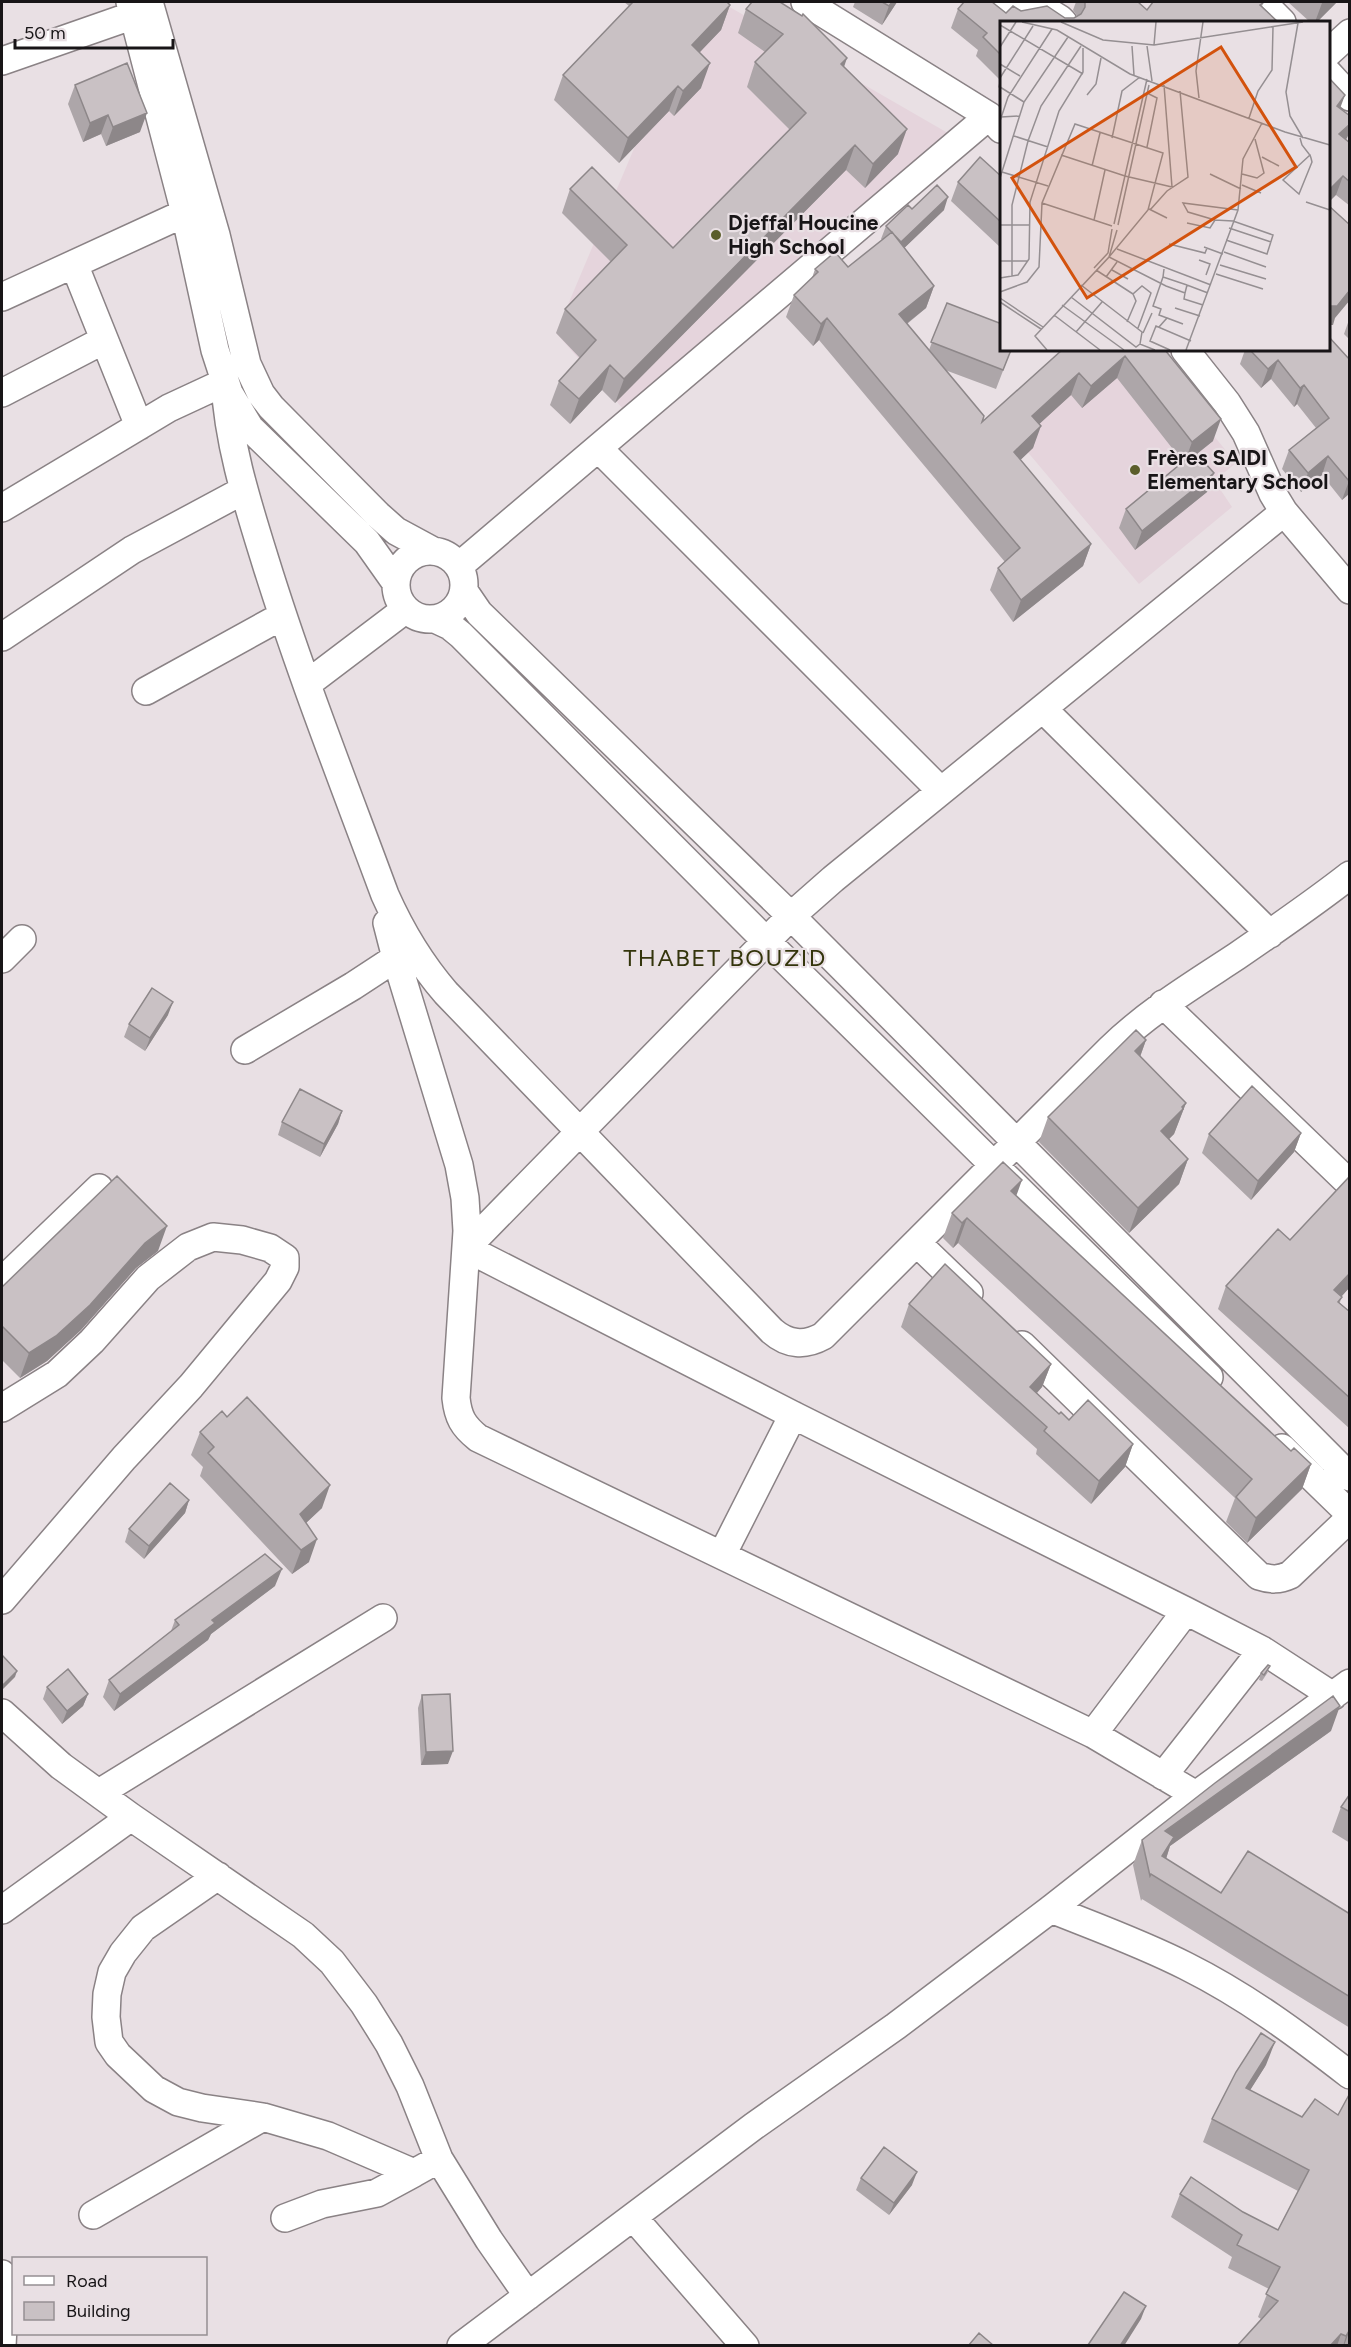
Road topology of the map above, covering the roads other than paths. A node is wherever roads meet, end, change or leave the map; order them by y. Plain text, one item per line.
1 (805, 2) edge
2 (1006, 2) edge
3 (1262, 2) edge
4 (138, 6) edge
5 (1062, 21) edge
6 (1281, 21) edge
7 (1350, 33) edge
8 (1330, 52) edge
9 (2, 61) edge
10 (1330, 74) edge
11 (1350, 97) edge
12 (995, 123) edge
13 (185, 213) junction
14 (74, 264) junction
15 (2, 297) edge
16 (104, 340) junction
17 (1186, 351) edge
18 (225, 382) junction
19 (2, 393) edge
20 (139, 426) junction
21 (598, 448) junction
22 (244, 490) junction
23 (2, 508) edge
24 (1284, 512) junction
25 (434, 551) junction
26 (461, 578) junction
27 (396, 583) junction
28 (1350, 590) edge
29 (405, 609) junction
30 (282, 616) junction
31 (435, 619) junction
32 (2, 637) edge
33 (307, 684) junction
34 (146, 691) dead end
35 (1043, 709) junction
36 (941, 791) junction
37 (1350, 875) edge
38 (791, 916) junction
39 (1270, 934) junction
40 (22, 939) dead end
41 (765, 940) junction
42 (404, 953) junction
43 (2, 958) edge
44 (1163, 1004) junction
45 (245, 1050) dead end
46 (582, 1132) junction
47 (1017, 1142) junction
48 (994, 1166) junction
49 (1350, 1184) edge
50 (99, 1188) dead end
51 (917, 1242) junction
52 (466, 1248) junction
53 (2, 1281) edge
54 (1225, 1392) edge
55 (2, 1408) edge
56 (794, 1415) junction
57 (1266, 1432) edge
58 (1350, 1477) edge
59 (1350, 1516) edge
60 (722, 1555) junction
61 (2, 1600) edge
62 (1186, 1611) junction
63 (383, 1618) dead end
64 (1262, 1650) junction
65 (1341, 1690) edge
66 (2, 1713) edge
67 (1093, 1734) junction
68 (1162, 1776) junction
69 (99, 1793) junction
70 (1196, 1795) junction
71 (131, 1817) junction
72 (218, 1876) junction
73 (1051, 1909) junction
74 (2, 1910) edge
75 (1350, 2075) edge
76 (263, 2117) junction
77 (439, 2159) junction
78 (414, 2173) junction
79 (93, 2215) dead end
80 (633, 2217) junction
81 (285, 2218) dead end
82 (2, 2274) edge
83 (528, 2296) junction
84 (2, 2346) edge
85 (461, 2346) edge
86 (745, 2346) edge

1 - 12 street
2 - 5 street
3 - 6 street
4 - 9 street
4 - 13 street
4 - 25 street
7 - 8 street
10 - 11 street
12 - 21 street
13 - 14 street
13 - 18 street
14 - 15 street
14 - 16 street
16 - 19 street
16 - 20 street
17 - 24 street
18 - 20 street
18 - 22 street
18 - 27 street
20 - 23 street
21 - 26 street
21 - 36 street
22 - 30 street
22 - 32 street
24 - 28 street
24 - 35 street
25 - 26 street
25 - 27 street
26 - 31 street
26 - 38 street
27 - 29 street
29 - 31 street
29 - 33 street
30 - 33 street
30 - 34 street
31 - 41 street
33 - 42 street
35 - 36 street
35 - 39 street
36 - 38 street
37 - 39 street
38 - 41 street
38 - 47 street
39 - 44 street
40 - 43 street
41 - 46 street
41 - 48 street
42 - 45 street
42 - 46 street
42 - 52 street
44 - 47 street
44 - 49 street
46 - 51 street
46 - 52 street
47 - 48 street
47 - 58 street
48 - 51 street
48 - 54 street
50 - 53 street
51 - 59 street
52 - 56 street
52 - 60 street
55 - 61 street
56 - 60 street
56 - 62 street
57 - 59 street
60 - 67 street
62 - 64 street
62 - 67 street
63 - 69 street
64 - 65 street
64 - 68 street
65 - 70 street
66 - 69 street
67 - 68 street
68 - 70 street
69 - 71 street
70 - 73 street
71 - 72 street
71 - 74 street
72 - 76 street
72 - 77 street
73 - 75 street
73 - 80 street
76 - 78 street
76 - 79 street
77 - 78 street
77 - 83 street
78 - 81 street
80 - 83 street
80 - 86 street
82 - 84 street
83 - 85 street

